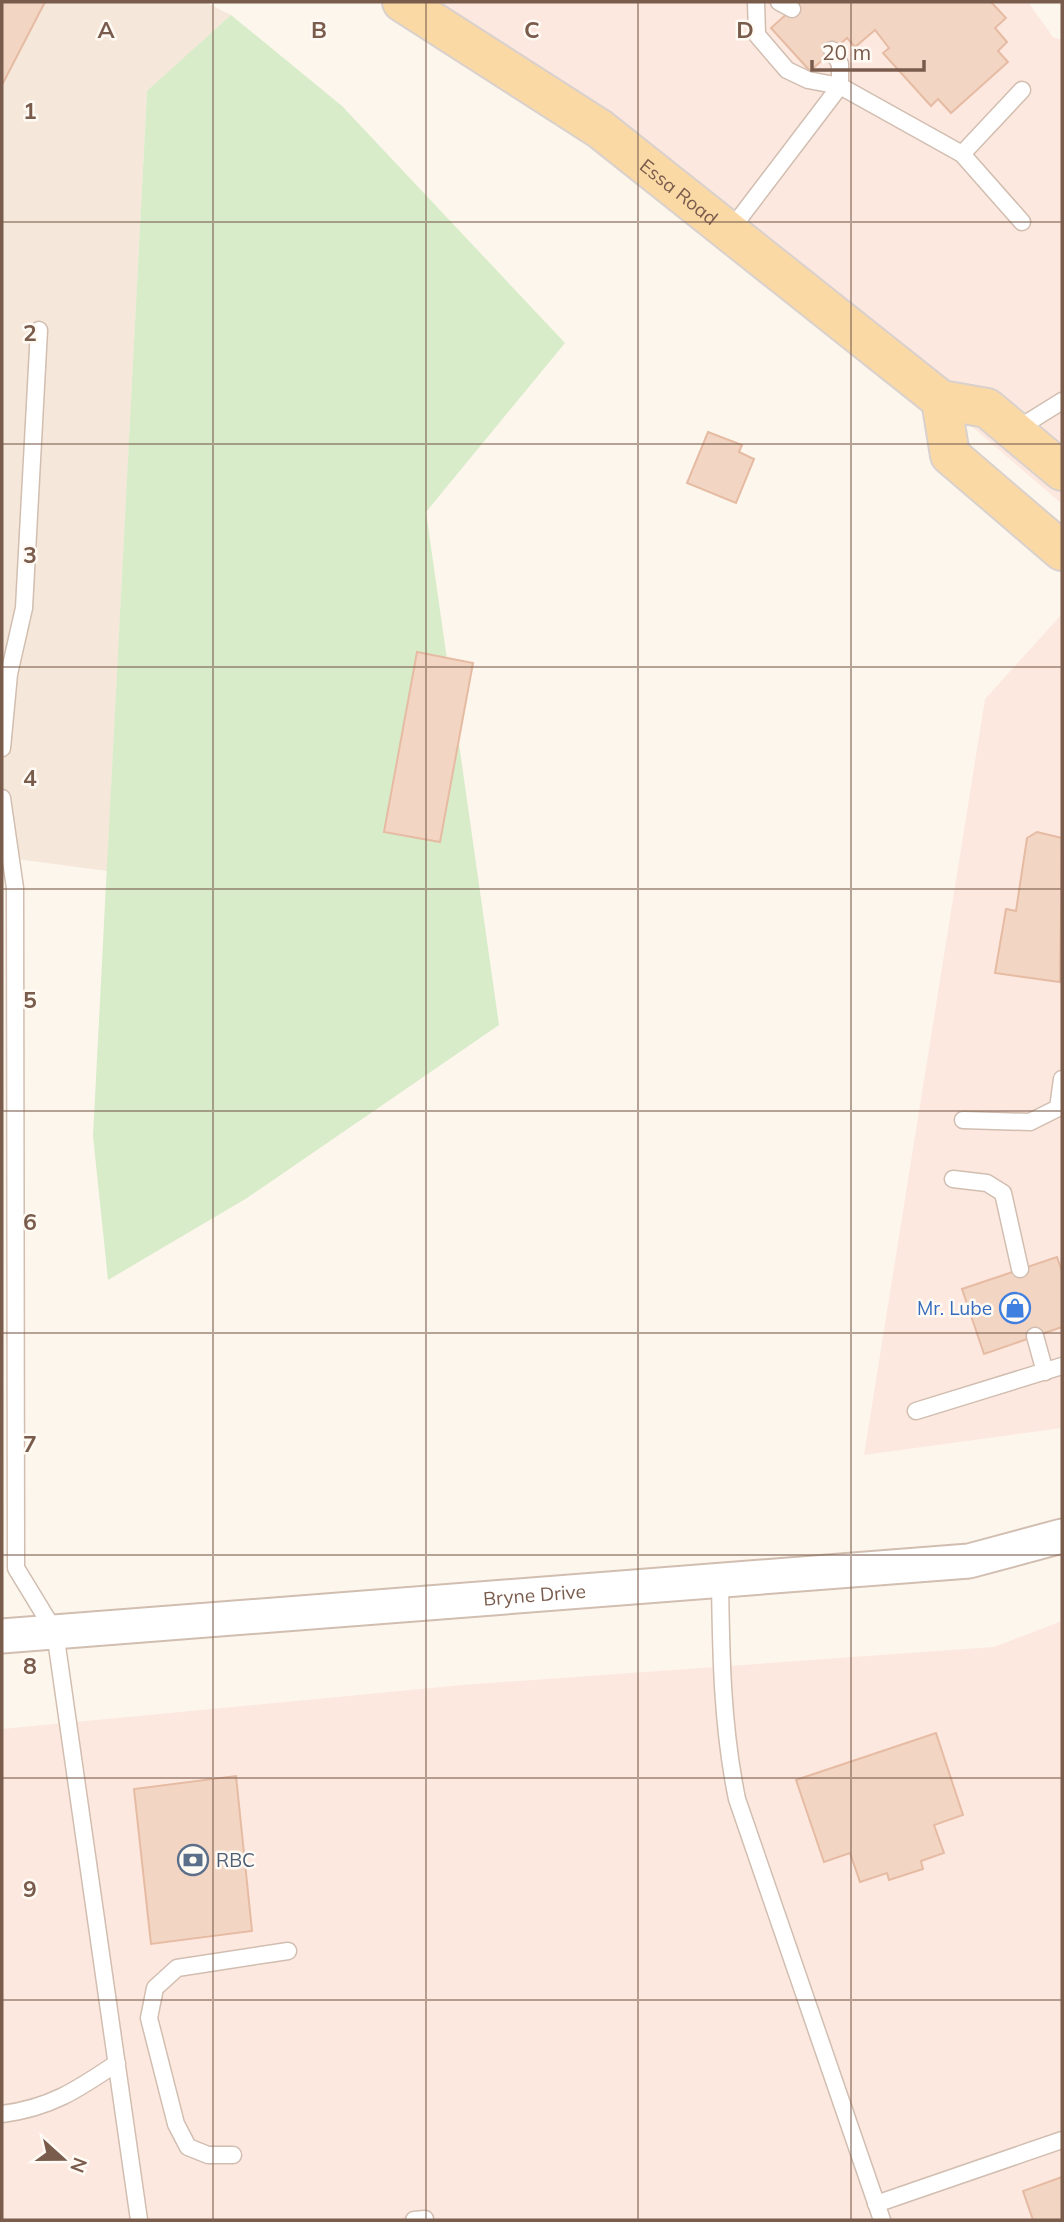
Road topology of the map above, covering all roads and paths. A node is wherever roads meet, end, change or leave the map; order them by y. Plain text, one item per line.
1 (402, 2) edge
2 (756, 2) edge
3 (832, 50) dead end
4 (840, 86) junction
5 (1022, 90) dead end
6 (962, 154) junction
7 (1022, 222) dead end
8 (729, 232) junction
9 (39, 330) dead end
10 (941, 400) junction
11 (1062, 401) edge
12 (1014, 431) junction
13 (1062, 471) edge
14 (1062, 551) edge
15 (2, 748) edge
16 (2, 798) edge
17 (1062, 1079) edge
18 (963, 1120) dead end
19 (953, 1179) dead end
20 (1020, 1269) dead end
21 (1035, 1336) dead end
22 (1062, 1366) edge
23 (1045, 1372) junction
24 (916, 1411) dead end
25 (1062, 1536) edge
26 (719, 1581) junction
27 (55, 1632) junction
28 (2, 1636) edge
29 (288, 1951) dead end
30 (117, 2063) junction
31 (2, 2114) edge
32 (1062, 2140) edge
33 (233, 2155) dead end
34 (879, 2212) edge
35 (139, 2220) edge

1 - 8 main road, Essa Road
2 - 4 lane
3 - 4 lane
4 - 6 lane
4 - 8 lane
5 - 6 lane
6 - 7 lane
8 - 10 main road, Essa Road
9 - 15 lane
10 - 12 main road, Essa Road
10 - 14 main road
11 - 12 lane
12 - 13 main road, Essa Road
16 - 27 lane
17 - 18 lane
19 - 20 lane
21 - 23 lane
22 - 23 lane
23 - 24 lane
25 - 26 street, Bryne Drive
26 - 27 street, Bryne Drive
26 - 34 lane
27 - 28 street, Bryne Drive
27 - 30 lane
29 - 33 lane
30 - 31 lane
30 - 35 lane
32 - 34 lane

